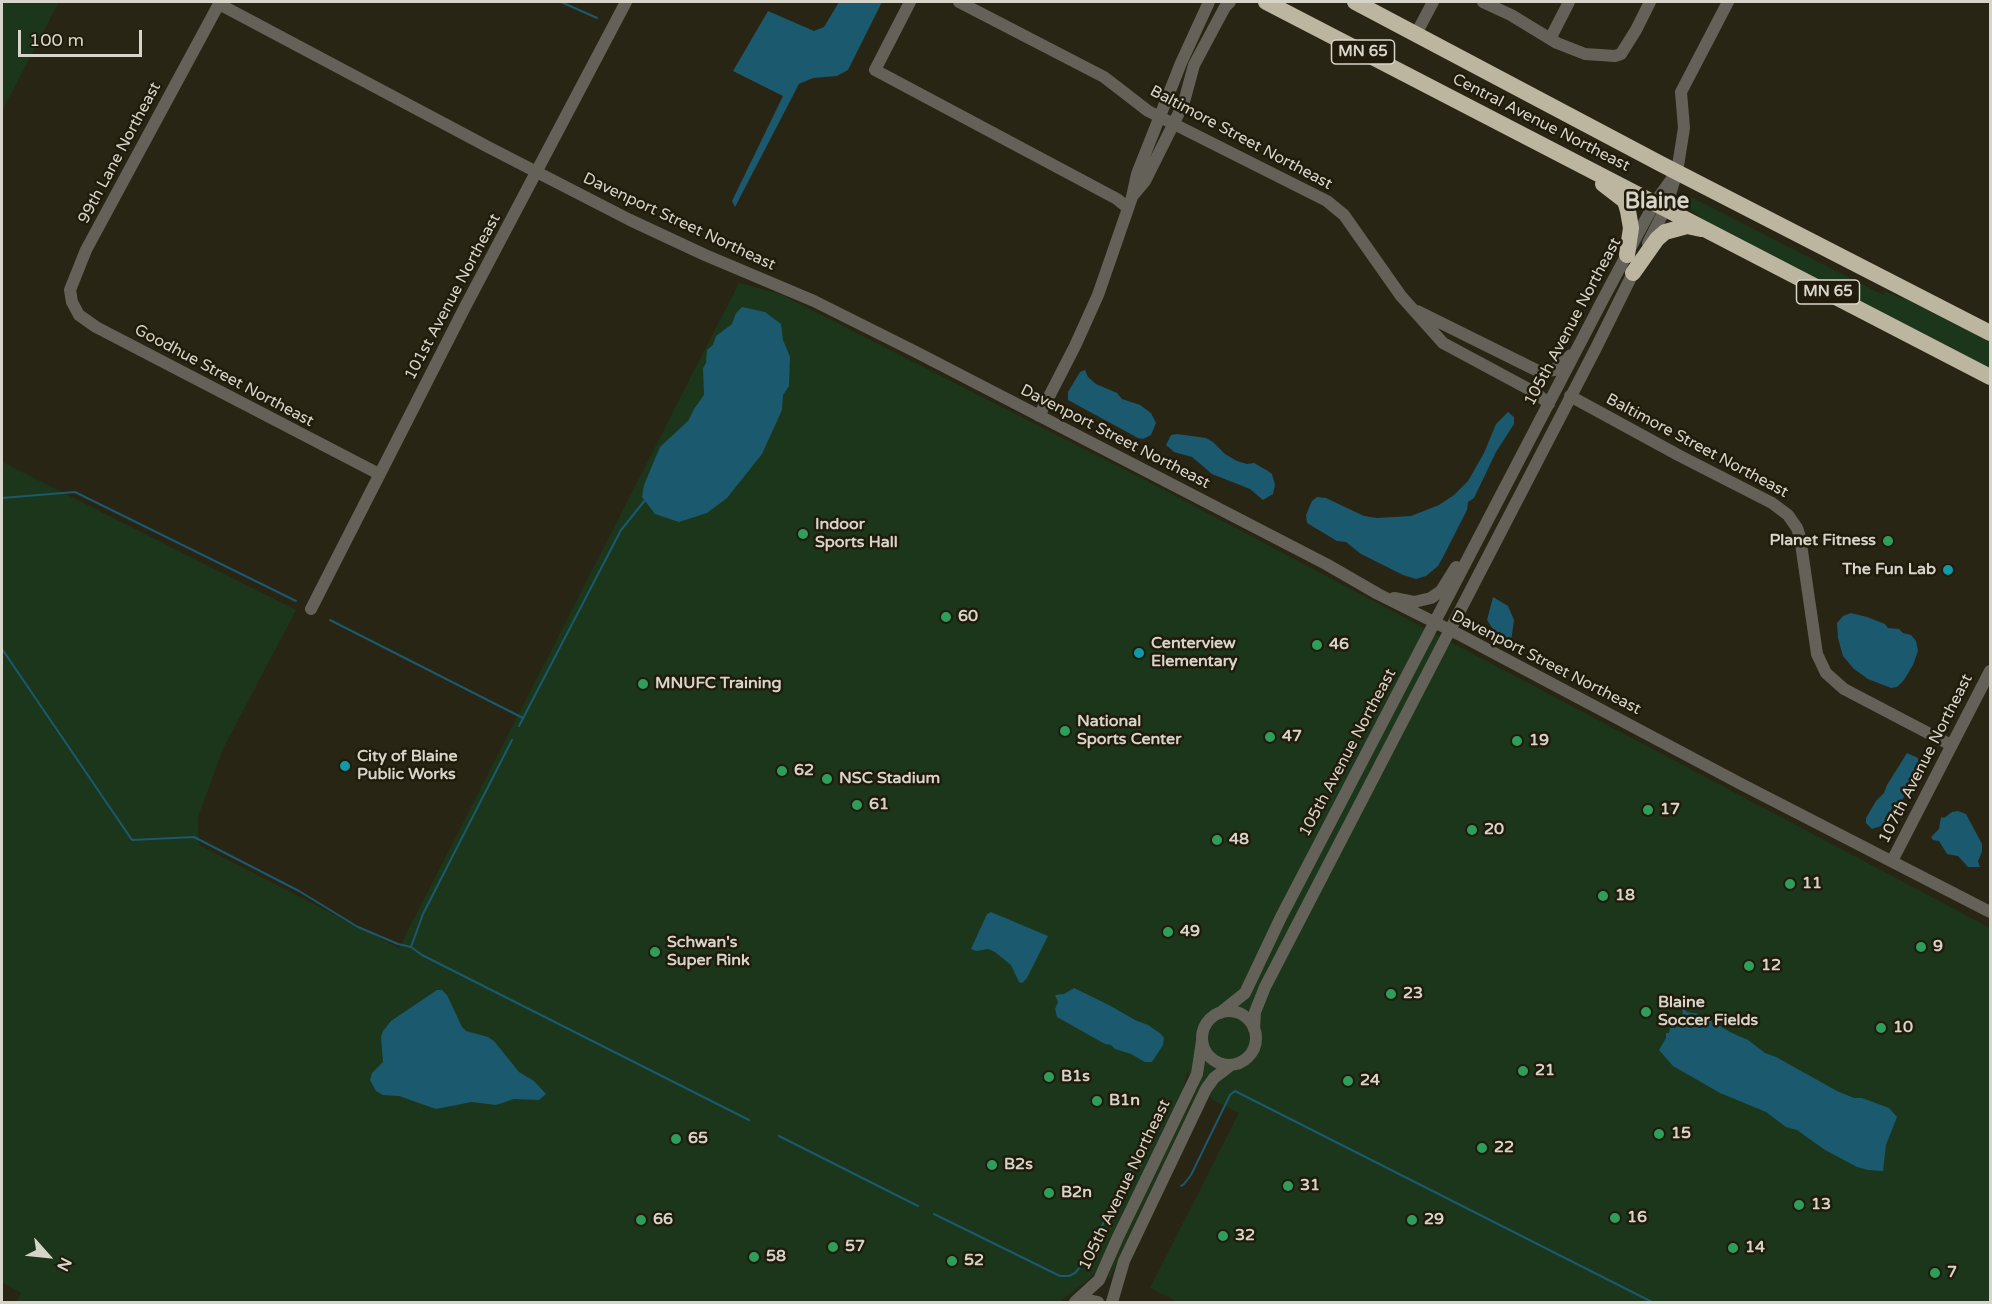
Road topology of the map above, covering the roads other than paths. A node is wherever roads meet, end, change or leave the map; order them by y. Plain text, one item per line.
1 (626, 2) edge
2 (910, 2) edge
3 (959, 2) edge
4 (1209, 2) edge
5 (1230, 2) edge
6 (1266, 2) edge
7 (1355, 2) edge
8 (1433, 2) edge
9 (1569, 2) edge
10 (1650, 2) edge
11 (1728, 2) edge
12 (219, 3) edge
13 (1489, 3) edge
14 (1416, 34) junction
15 (1550, 39) junction
16 (1160, 116) junction
17 (1174, 123) junction
18 (1577, 162) junction
19 (537, 172) junction
20 (1677, 172) junction
21 (1130, 203) junction
22 (1660, 205) junction
23 (1712, 231) junction
24 (1626, 255) junction
25 (1633, 273) junction
26 (70, 290) joint
27 (1411, 308) junction
28 (1990, 333) edge
29 (1576, 352) junction
30 (1990, 377) edge
31 (1570, 396) junction
32 (1549, 405) junction
33 (1039, 416) junction
34 (379, 474) junction
35 (1492, 514) junction
36 (1378, 594) junction
37 (311, 609) dead end
38 (1434, 624) junction
39 (1450, 631) junction
40 (1990, 671) edge
41 (1951, 745) junction
42 (1892, 861) junction
43 (1990, 912) edge
44 (1220, 1014) junction
45 (1254, 1029) junction
46 (1203, 1041) junction
47 (1231, 1065) junction
48 (1075, 1302) edge
49 (1098, 1302) edge
50 (1112, 1302) edge

1 - 19 street, 101st Avenue Northeast
2 - 21 street
3 - 16 street, Baltimore Street Northeast
4 - 16 street
5 - 17 street
6 - 18 highway, Central Avenue Northeast / MN 65
7 - 14 highway, Central Avenue Northeast / MN 65
8 - 14 street
9 - 15 street
10 - 15 street
11 - 20 street
12 - 19 street, Davenport Street Northeast
12 - 26 street, 99th Lane Northeast
13 - 15 street
14 - 20 highway, Central Avenue Northeast / MN 65
16 - 17 street, Baltimore Street Northeast
16 - 21 street
17 - 21 street
17 - 27 street, Baltimore Street Northeast
18 - 22 highway, Central Avenue Northeast / MN 65
18 - 24 highway
19 - 33 street, Davenport Street Northeast
19 - 34 street, 101st Avenue Northeast
20 - 22 street, 105th Avenue Northeast
20 - 28 highway, Central Avenue Northeast / MN 65
21 - 33 street
22 - 23 highway, Central Avenue Northeast / MN 65
22 - 24 street, 105th Avenue Northeast
22 - 25 street, 105th Avenue Northeast
23 - 25 highway
23 - 30 highway, Central Avenue Northeast / MN 65
24 - 29 street, 105th Avenue Northeast
25 - 31 street, 105th Avenue Northeast
26 - 34 street, Goodhue Street Northeast
27 - 29 street, Baltimore Street Northeast
27 - 32 street, Baltimore Street Northeast
29 - 32 street, 105th Avenue Northeast
31 - 39 street, 105th Avenue Northeast
31 - 41 street, Baltimore Street Northeast
32 - 35 street, 105th Avenue Northeast
33 - 36 street, Davenport Street Northeast
34 - 37 street, 101st Avenue Northeast
35 - 36 street
35 - 38 street, 105th Avenue Northeast
36 - 38 street, Davenport Street Northeast
38 - 39 street, Davenport Street Northeast
38 - 44 street, 105th Avenue Northeast
39 - 42 street, Davenport Street Northeast
39 - 45 street, 105th Avenue Northeast
40 - 41 street, 107th Avenue Northeast
41 - 42 street, 107th Avenue Northeast
42 - 43 street, Davenport Street Northeast
44 - 45 street
44 - 46 street, 105th Avenue Northeast
45 - 47 street, 105th Avenue Northeast
46 - 47 street
46 - 48 street, 105th Avenue Northeast
47 - 50 street, 105th Avenue Northeast
48 - 49 street, 105th Avenue Northeast

